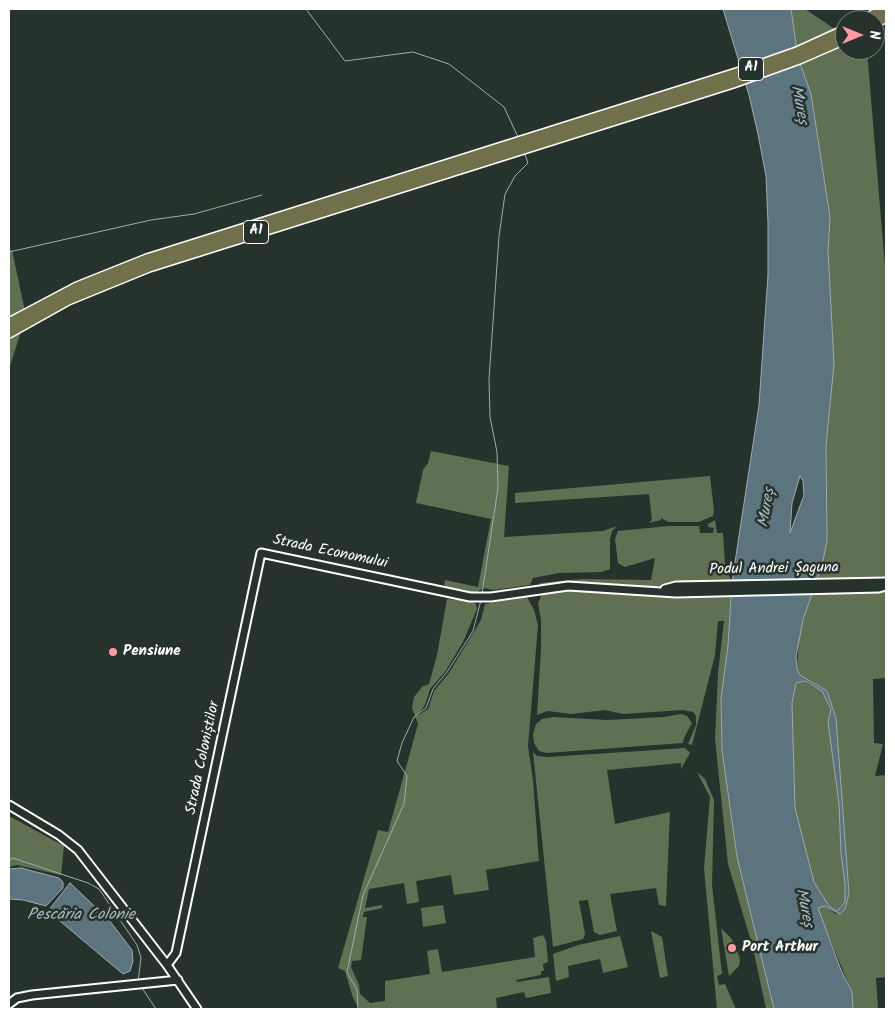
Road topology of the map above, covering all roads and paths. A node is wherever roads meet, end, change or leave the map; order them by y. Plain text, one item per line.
1 (835, 34) edge
2 (835, 43) edge
3 (655, 103) junction
4 (510, 148) junction
5 (9, 323) edge
6 (9, 332) edge
7 (262, 553) joint
8 (392, 581) joint
9 (883, 584) edge
10 (9, 805) edge
11 (167, 965) junction
12 (178, 980) junction
13 (9, 1004) edge
14 (197, 1009) edge

1 - 3 highway, A1
2 - 3 highway, A1
3 - 4 highway, A1
4 - 5 highway, A1
4 - 6 highway, A1
7 - 8 street, Strada Economului
7 - 11 street, Strada Coloniștilor
8 - 9 street, Podul Andrei Șaguna
10 - 11 street
11 - 12 street
12 - 13 street
12 - 14 street

